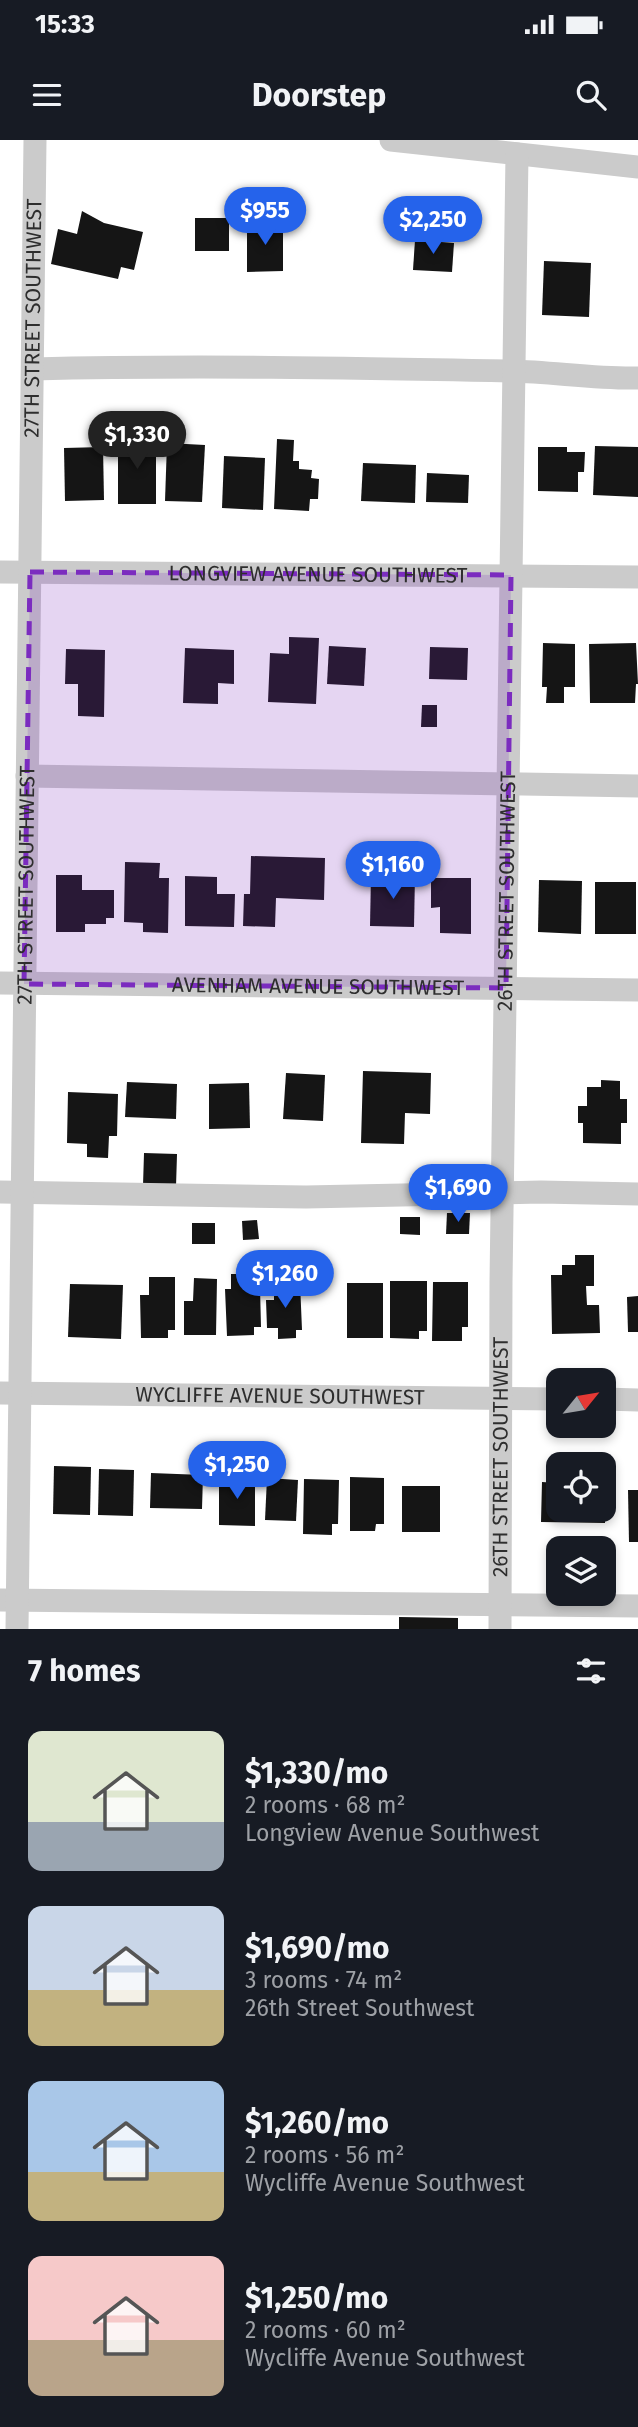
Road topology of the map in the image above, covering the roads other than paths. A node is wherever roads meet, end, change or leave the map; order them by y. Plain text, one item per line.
1 (35, 140) edge
2 (391, 140) edge
3 (517, 154) junction
4 (638, 167) edge
5 (33, 369) junction
6 (513, 371) junction
7 (638, 378) edge
8 (0, 572) edge
9 (30, 572) junction
10 (511, 575) junction
11 (638, 577) edge
12 (27, 776) junction
13 (509, 784) junction
14 (638, 786) edge
15 (0, 983) edge
16 (24, 984) junction
17 (506, 988) junction
18 (638, 990) edge
19 (11, 1192) edge
20 (502, 1193) junction
21 (638, 1194) edge
22 (9, 1394) edge
23 (501, 1398) junction
24 (546, 1399) edge
25 (616, 1399) edge
26 (638, 1400) edge
27 (9, 1600) edge
28 (500, 1605) junction
29 (638, 1606) edge
30 (18, 1629) edge
31 (500, 1629) edge

1 - 5 street, 27TH STREET SOUTHWEST
2 - 3 street
3 - 4 street
3 - 6 street, 26TH STREET SOUTHWEST
5 - 6 street
5 - 9 street, 27TH STREET SOUTHWEST
6 - 7 street
6 - 10 street, 26TH STREET SOUTHWEST
8 - 9 street, LONGVIEW AVENUE SOUTHWEST
9 - 10 street, LONGVIEW AVENUE SOUTHWEST
9 - 12 street, 27TH STREET SOUTHWEST
10 - 11 street, LONGVIEW AVENUE SOUTHWEST
10 - 13 street, 26TH STREET SOUTHWEST
12 - 13 street
12 - 16 street, 27TH STREET SOUTHWEST
13 - 14 street
13 - 17 street, 26TH STREET SOUTHWEST
15 - 16 street, AVENHAM AVENUE SOUTHWEST
16 - 17 street, AVENHAM AVENUE SOUTHWEST
16 - 19 street, 27TH STREET SOUTHWEST
17 - 18 street, AVENHAM AVENUE SOUTHWEST
17 - 20 street, 26TH STREET SOUTHWEST
19 - 20 street
19 - 22 street, 27TH STREET SOUTHWEST
20 - 21 street
20 - 23 street, 26TH STREET SOUTHWEST
22 - 23 street, WYCLIFFE AVENUE SOUTHWEST
22 - 27 street, 27TH STREET SOUTHWEST
23 - 24 street, WYCLIFFE AVENUE SOUTHWEST
23 - 28 street, 26TH STREET SOUTHWEST
25 - 26 street
27 - 28 street
27 - 30 street, 27TH STREET SOUTHWEST
28 - 29 street
28 - 31 street, 26TH STREET SOUTHWEST

